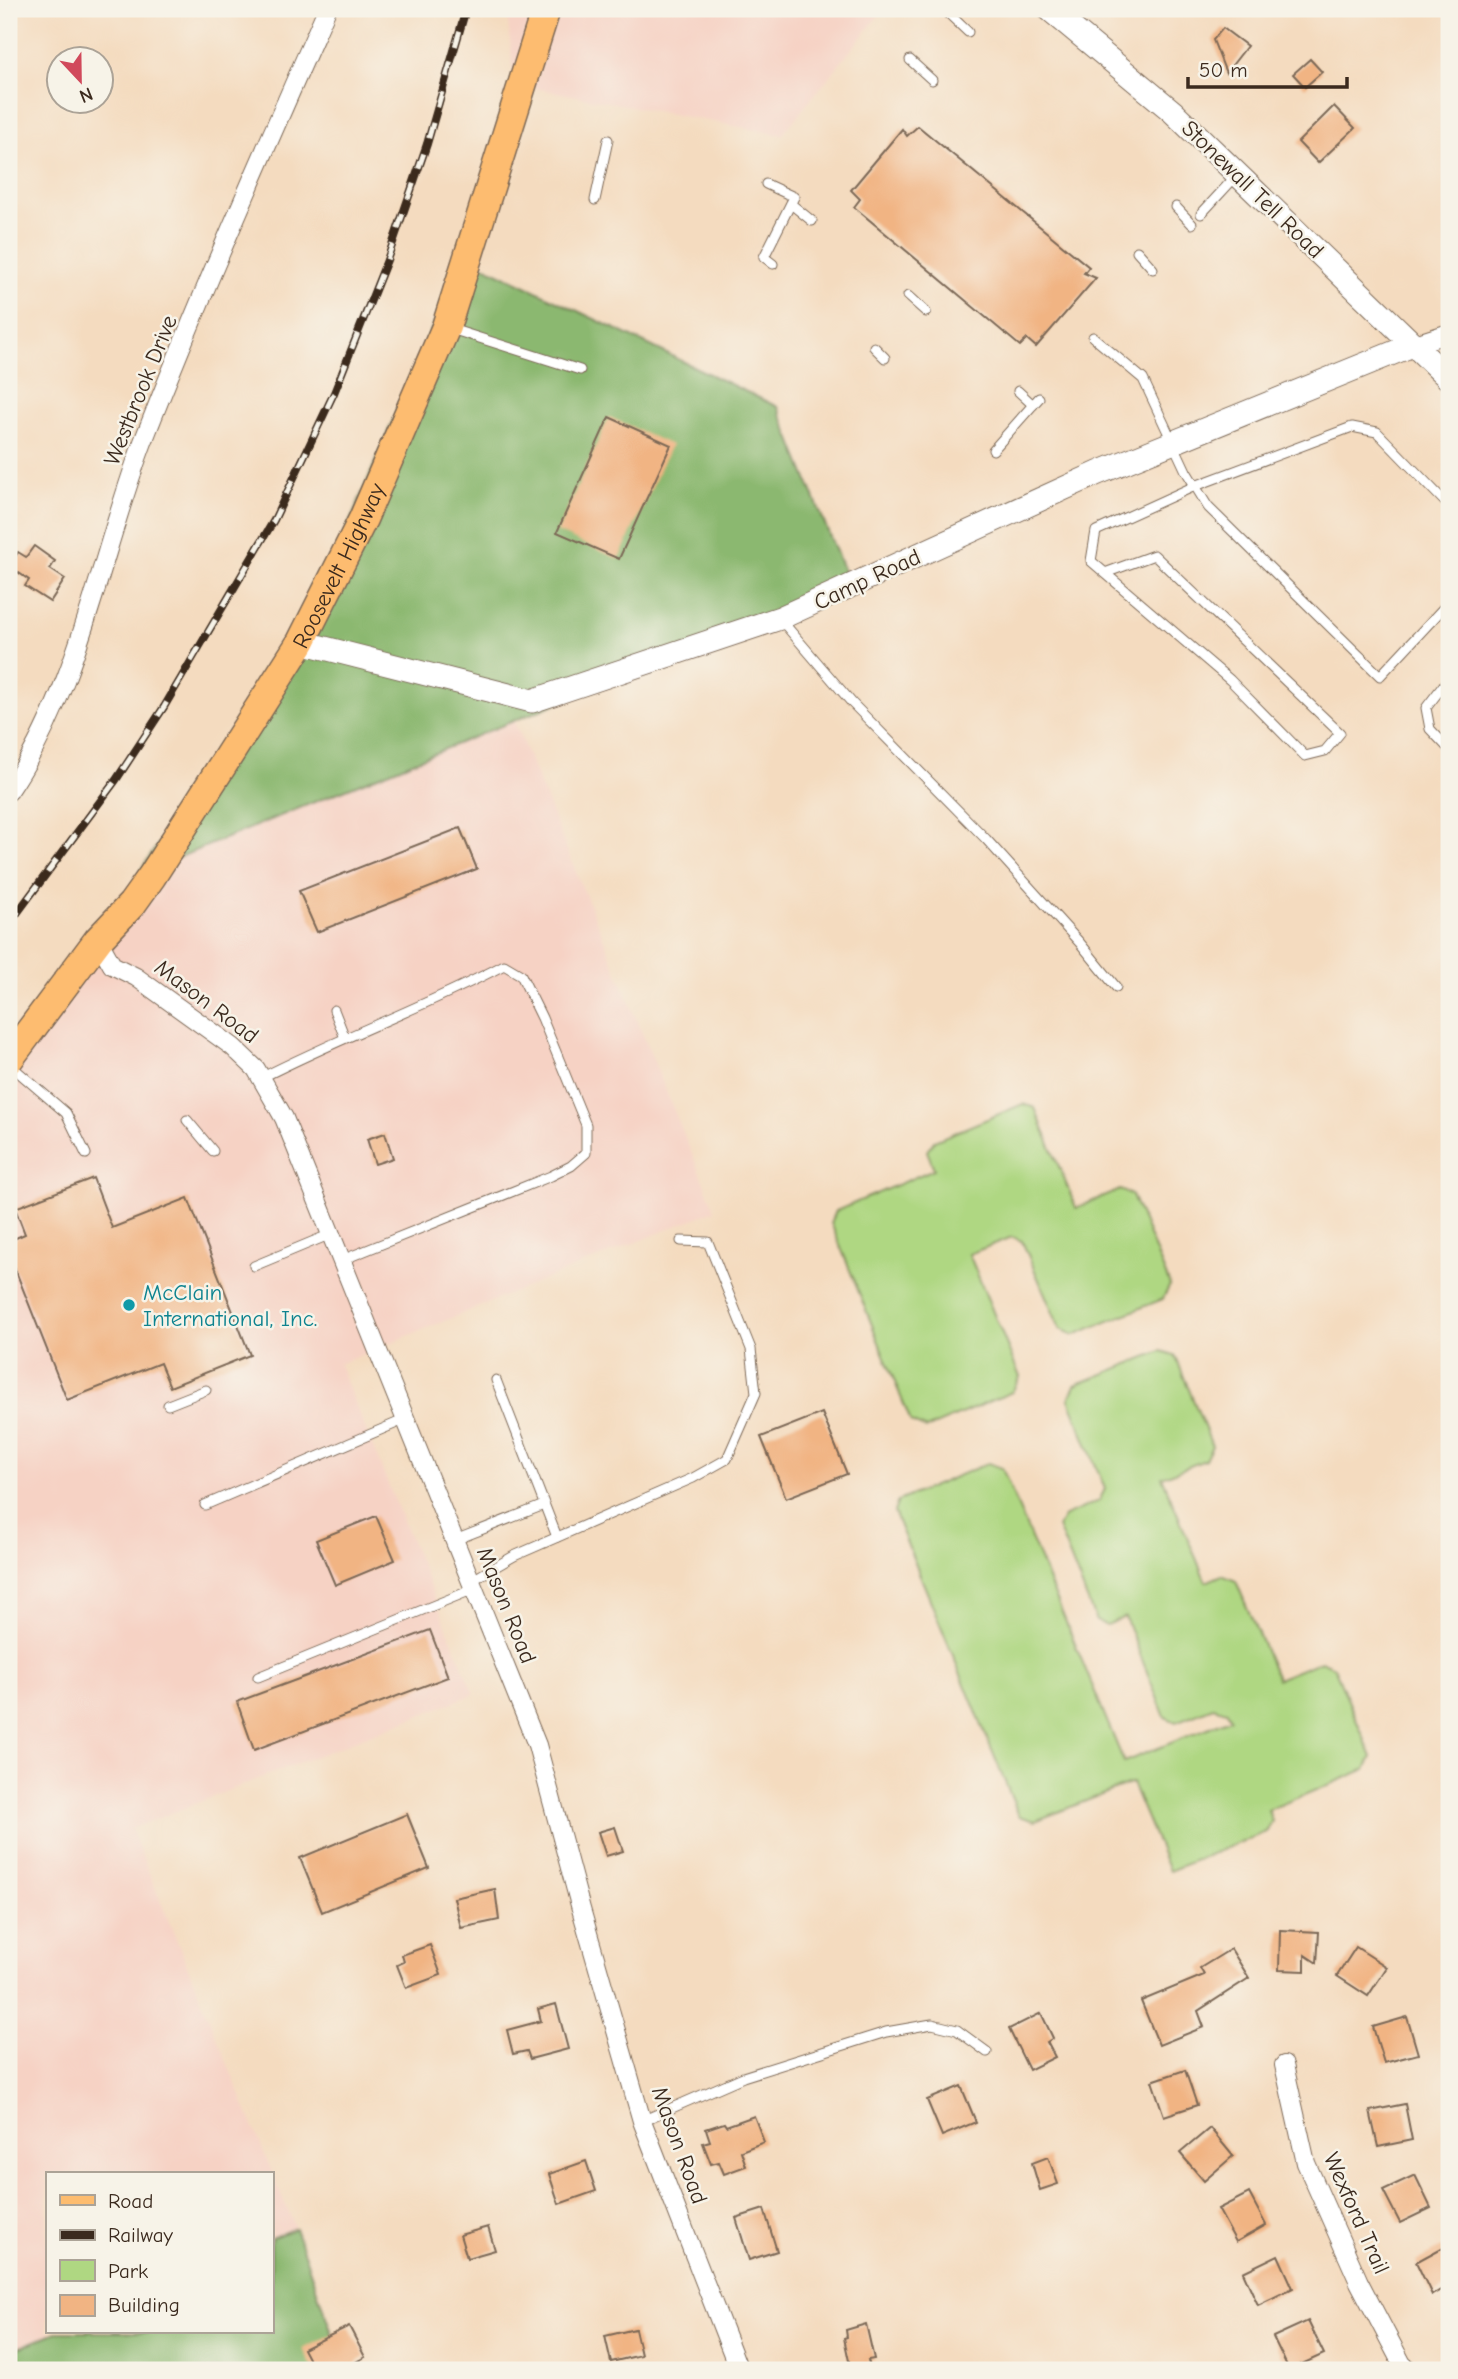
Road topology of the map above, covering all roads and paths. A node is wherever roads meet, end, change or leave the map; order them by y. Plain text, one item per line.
1 (327, 9) edge
2 (546, 9) edge
3 (1049, 9) edge
4 (949, 14) dead end
5 (968, 32) dead end
6 (910, 60) dead end
7 (932, 80) dead end
8 (608, 140) dead end
9 (1238, 174) junction
10 (766, 184) dead end
11 (595, 200) dead end
12 (791, 204) junction
13 (1176, 208) dead end
14 (1201, 214) dead end
15 (812, 221) dead end
16 (1192, 224) dead end
17 (1137, 251) dead end
18 (773, 264) dead end
19 (1153, 269) dead end
20 (908, 296) dead end
21 (926, 312) dead end
22 (446, 327) junction
23 (1449, 332) edge
24 (1093, 337) dead end
25 (1415, 344) junction
26 (874, 346) dead end
27 (885, 358) dead end
28 (580, 370) dead end
29 (1449, 379) edge
30 (1018, 391) dead end
31 (1172, 443) junction
32 (993, 450) dead end
33 (1195, 486) junction
34 (1449, 506) edge
35 (1105, 573) junction
36 (1449, 602) edge
37 (780, 618) junction
38 (301, 642) junction
39 (1449, 678) edge
40 (1449, 749) edge
41 (9, 791) edge
42 (98, 940) junction
43 (1116, 987) dead end
44 (334, 1010) dead end
45 (345, 1038) junction
46 (9, 1061) edge
47 (261, 1078) junction
48 (187, 1120) dead end
49 (212, 1151) dead end
50 (86, 1154) dead end
51 (331, 1234) junction
52 (681, 1241) dead end
53 (342, 1260) junction
54 (254, 1266) dead end
55 (496, 1380) dead end
56 (206, 1390) dead end
57 (168, 1405) dead end
58 (406, 1419) junction
59 (205, 1505) dead end
60 (544, 1505) junction
61 (557, 1537) junction
62 (455, 1540) junction
63 (473, 1585) junction
64 (258, 1676) dead end
65 (987, 2052) dead end
66 (1284, 2065) dead end
67 (642, 2121) junction
68 (739, 2370) edge
69 (1409, 2370) edge

1 - 41 street, Westbrook Drive
2 - 22 main road, Roosevelt Highway
3 - 9 street, Stonewall Tell Road
4 - 5 lane
6 - 7 lane
8 - 11 lane
9 - 14 lane
9 - 25 street, Stonewall Tell Road
10 - 12 lane
12 - 15 lane
12 - 18 lane
13 - 16 lane
17 - 19 lane
20 - 21 lane
22 - 28 lane
22 - 38 main road, Roosevelt Highway
23 - 25 street
24 - 31 lane
25 - 29 street, Stonewall Tell Road
25 - 31 street, Camp Road
26 - 27 lane
30 - 32 lane
31 - 33 lane
31 - 37 street, Camp Road
33 - 34 lane
33 - 35 lane
33 - 36 lane
35 - 35 lane
37 - 38 street, Camp Road
37 - 43 lane
38 - 42 main road, Roosevelt Highway
39 - 40 lane
42 - 46 main road, Roosevelt Highway
42 - 47 street, Mason Road
44 - 45 lane
45 - 47 lane
45 - 53 lane
46 - 50 lane
47 - 51 street, Mason Road
48 - 49 lane
51 - 53 street, Mason Road
51 - 54 lane
52 - 61 lane
53 - 58 street, Mason Road
55 - 60 lane
56 - 57 lane
58 - 59 lane
58 - 62 street, Mason Road
60 - 61 lane
60 - 62 lane
61 - 63 lane
62 - 63 street, Mason Road
63 - 64 lane
63 - 67 street, Mason Road
65 - 67 lane
66 - 69 street, Wexford Trail
67 - 68 street, Mason Road

